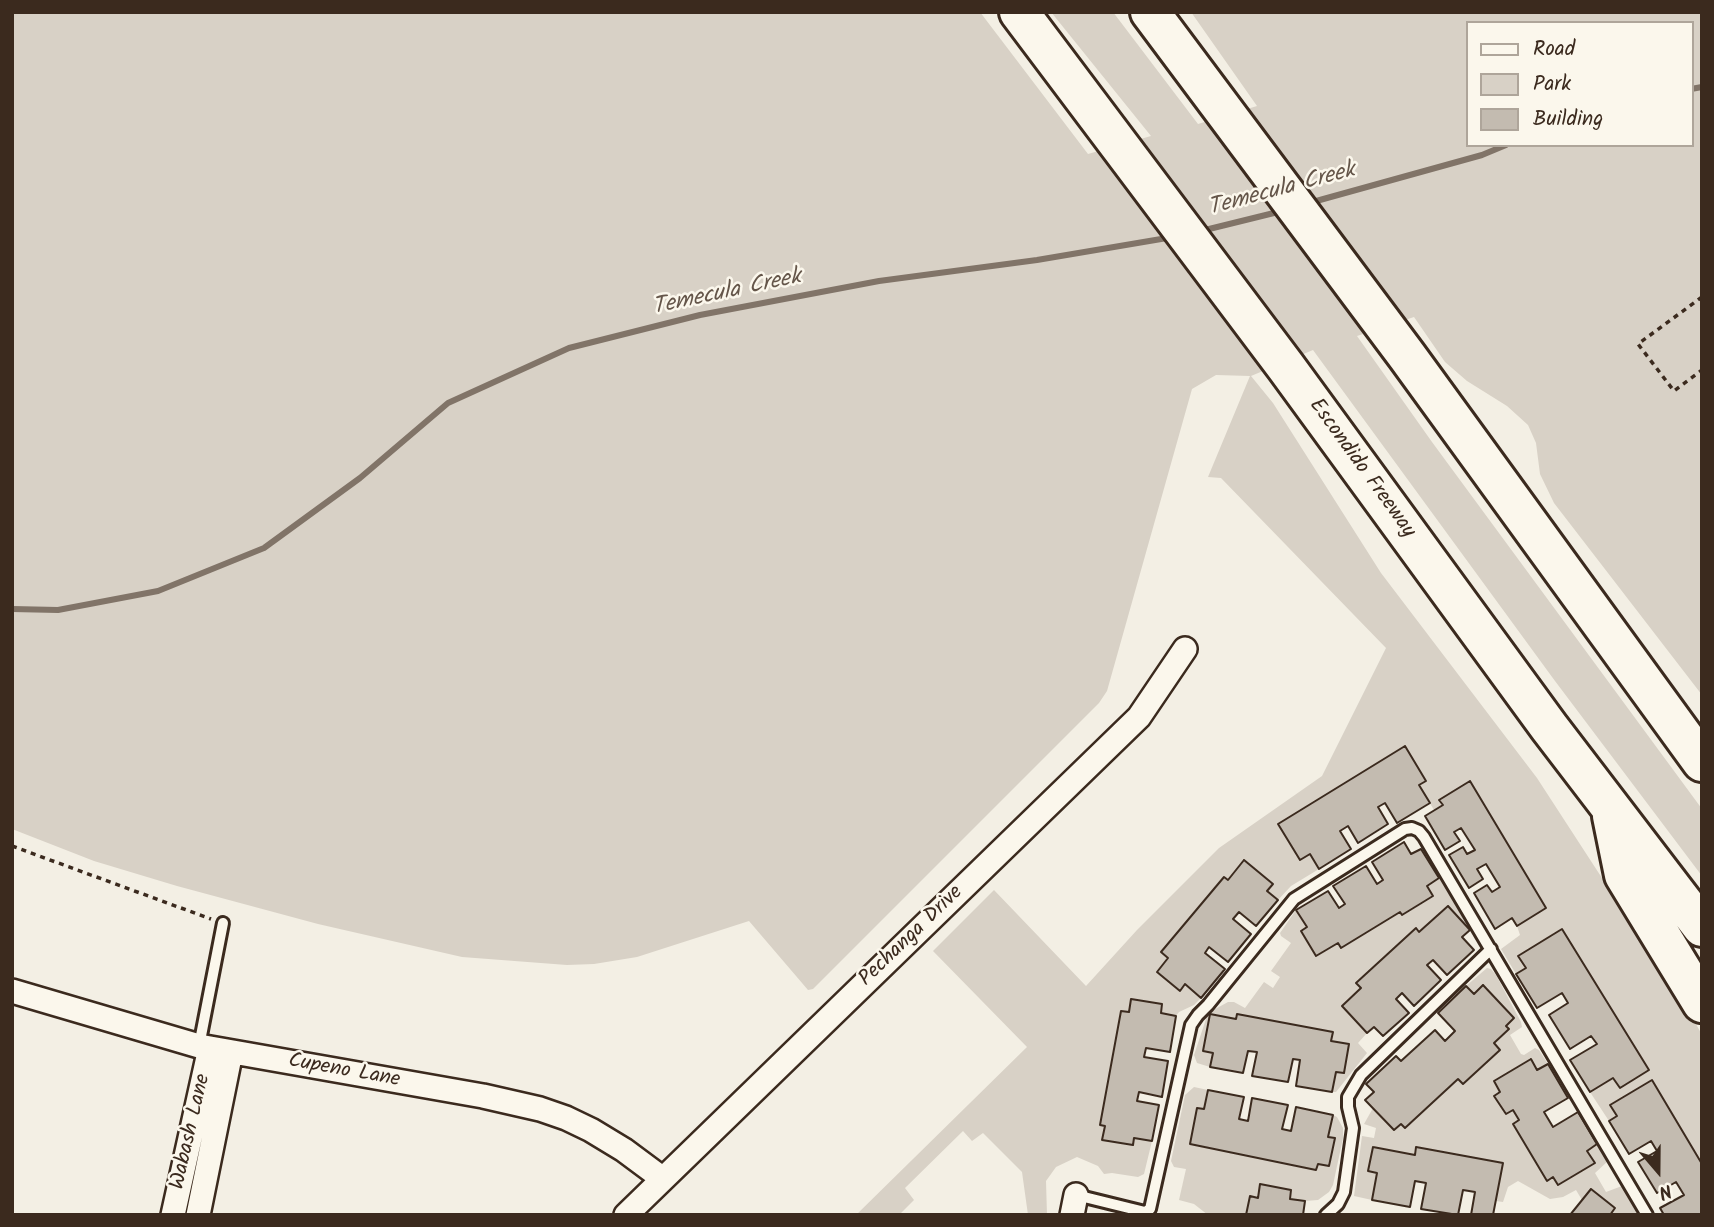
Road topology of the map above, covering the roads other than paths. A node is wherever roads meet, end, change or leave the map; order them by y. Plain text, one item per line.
1 (1019, 12) edge
2 (1150, 12) edge
3 (1185, 649) dead end
4 (1665, 712) junction
5 (1702, 753) edge
6 (1702, 762) edge
7 (1610, 807) junction
8 (223, 923) road end
9 (1702, 927) edge
10 (1491, 949) junction
11 (12, 991) edge
12 (1702, 1003) edge
13 (213, 1049) junction
14 (663, 1179) junction
15 (1074, 1205) edge
16 (173, 1215) edge
17 (198, 1215) edge
18 (626, 1215) edge
19 (1326, 1215) edge
20 (1647, 1215) edge

1 - 7 highway, Escondido Freeway
2 - 4 highway
3 - 14 street, Pechanga Drive
4 - 5 highway
4 - 6 highway
7 - 9 highway, Escondido Freeway
7 - 12 highway
8 - 13 lane
10 - 15 lane
10 - 19 lane
10 - 20 lane
11 - 13 street, Cupeno Lane
13 - 14 street, Cupeno Lane
13 - 16 street, Wabash Lane
13 - 17 street, Wabash Lane
14 - 18 street, Pechanga Drive

